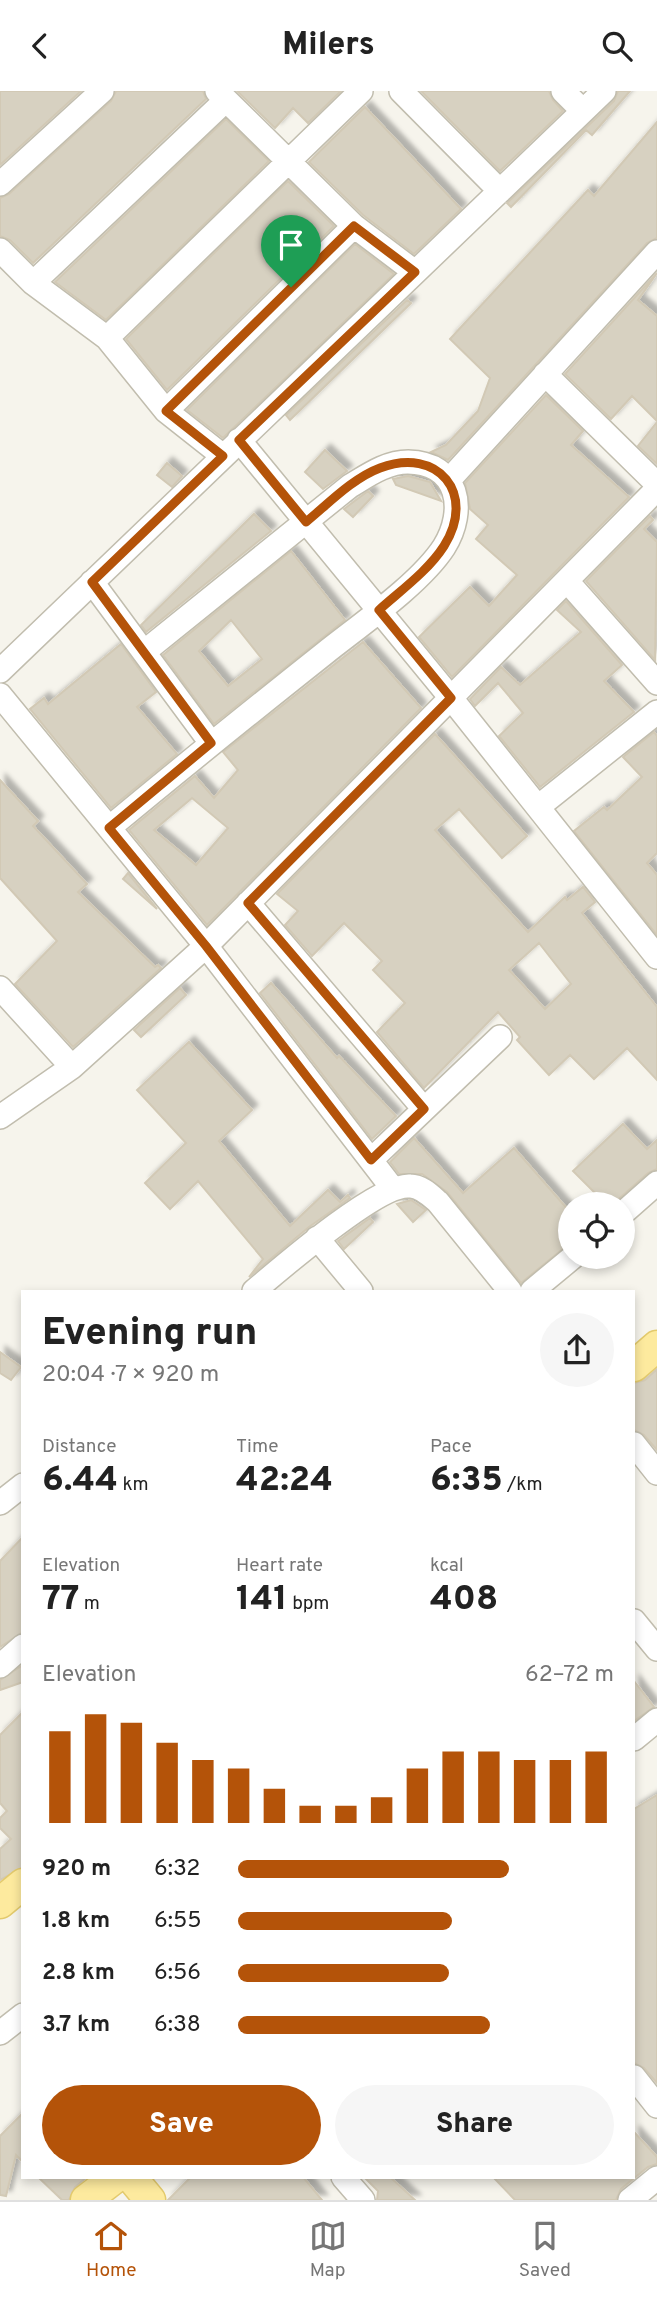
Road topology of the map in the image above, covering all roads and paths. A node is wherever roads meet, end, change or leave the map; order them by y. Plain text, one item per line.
1 (102, 91) edge
2 (361, 91) edge
3 (401, 91) edge
4 (564, 91) edge
5 (604, 91) edge
6 (221, 95) edge
7 (583, 111) junction
8 (288, 161) junction
9 (0, 184) edge
10 (500, 191) junction
11 (354, 226) junction
12 (0, 250) edge
13 (657, 251) edge
14 (415, 272) junction
15 (33, 283) junction
16 (107, 338) junction
17 (545, 374) junction
18 (166, 411) junction
19 (231, 448) junction
20 (449, 480) junction
21 (657, 484) edge
22 (657, 489) edge
23 (306, 522) junction
24 (567, 581) junction
25 (92, 582) junction
26 (379, 610) junction
27 (144, 652) junction
28 (0, 671) edge
29 (657, 683) edge
30 (0, 695) edge
31 (451, 698) junction
32 (657, 712) edge
33 (211, 743) junction
34 (538, 807) junction
35 (109, 828) junction
36 (248, 903) junction
37 (206, 946) junction
38 (657, 957) edge
39 (0, 988) edge
40 (500, 1037) dead end
41 (72, 1067) junction
42 (424, 1109) junction
43 (0, 1117) edge
44 (371, 1160) junction
45 (657, 1184) edge
46 (393, 1189) junction
47 (635, 1203) edge
48 (317, 1238) junction
49 (559, 1269) edge
50 (255, 1290) edge
51 (359, 1290) edge
52 (509, 1290) edge
53 (533, 1290) edge
54 (657, 1346) edge
55 (635, 1365) edge
56 (635, 1445) edge
57 (657, 1472) edge
58 (21, 1487) edge
59 (0, 1503) edge
60 (635, 1622) edge
61 (21, 1648) edge
62 (657, 1649) edge
63 (0, 1666) edge
64 (657, 1720) edge
65 (635, 1738) edge
66 (21, 1886) edge
67 (0, 1903) edge
68 (21, 2017) edge
69 (0, 2033) edge
70 (635, 2078) edge
71 (657, 2106) edge
72 (657, 2178) edge
73 (345, 2179) edge
74 (112, 2188) edge
75 (150, 2200) edge
76 (363, 2200) edge
77 (630, 2200) edge

1 - 9 street
2 - 8 street
3 - 10 street
4 - 7 street
5 - 7 street
6 - 8 street
6 - 15 street
7 - 10 street
8 - 11 street
8 - 16 street
10 - 14 street
11 - 14 street
11 - 18 street
12 - 15 street
13 - 17 street
14 - 19 street
15 - 16 street
16 - 18 street
17 - 20 street
17 - 21 street
18 - 19 street
19 - 23 street
19 - 25 street
20 - 23 street
20 - 26 street
22 - 24 street
23 - 26 street
23 - 27 street
24 - 29 street
24 - 31 street
25 - 27 street
25 - 28 street
26 - 31 street
26 - 33 street
27 - 33 street
30 - 35 street
31 - 34 street
31 - 36 street
32 - 34 street
33 - 35 street
34 - 38 street
35 - 37 street
36 - 37 street
36 - 42 street
37 - 41 street
37 - 44 street
39 - 41 street
40 - 42 street
41 - 43 street
42 - 44 street
44 - 46 street
45 - 47 street
46 - 48 street
46 - 52 street
48 - 50 street
48 - 51 street
49 - 53 street
54 - 55 main road
56 - 57 street
58 - 59 street
60 - 62 street
61 - 63 street
64 - 65 street
66 - 67 main road
68 - 69 street
70 - 71 street
72 - 77 street
73 - 76 street
74 - 75 main road

